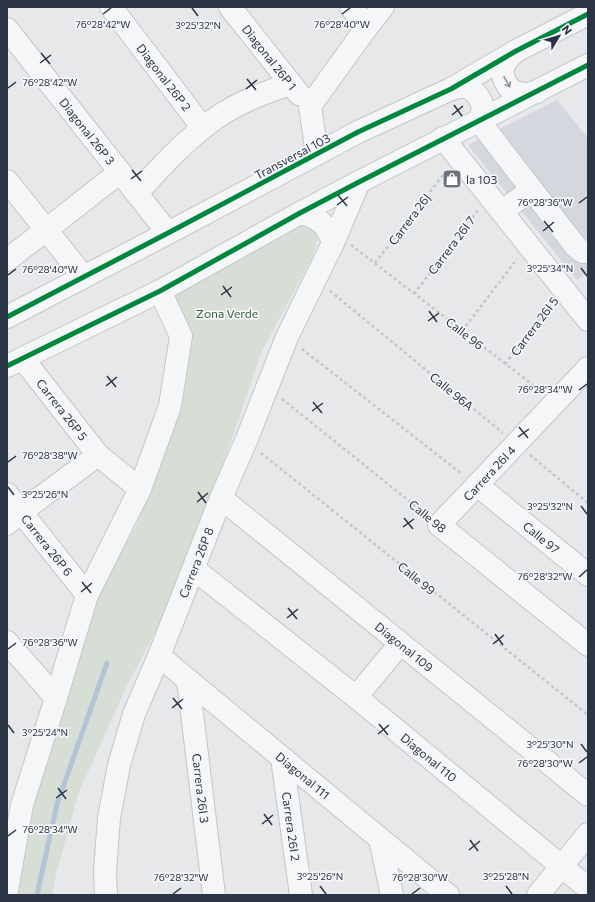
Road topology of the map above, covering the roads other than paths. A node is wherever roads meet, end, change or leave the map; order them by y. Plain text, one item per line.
1 (111, 7) edge
2 (230, 7) edge
3 (351, 7) edge
4 (383, 7) edge
5 (588, 14) edge
6 (367, 27) junction
7 (7, 29) edge
8 (516, 51) junction
9 (588, 65) edge
10 (291, 84) junction
11 (451, 89) junction
12 (537, 92) junction
13 (310, 106) junction
14 (478, 121) junction
15 (203, 128) junction
16 (443, 138) junction
17 (317, 154) junction
18 (120, 172) junction
19 (7, 181) edge
20 (359, 182) junction
21 (532, 190) junction
22 (137, 193) junction
23 (495, 204) junction
24 (300, 213) junction
25 (46, 230) junction
26 (168, 233) junction
27 (335, 239) junction
28 (588, 252) edge
29 (7, 260) edge
30 (84, 277) junction
31 (160, 291) junction
32 (7, 317) edge
33 (588, 320) edge
34 (15, 362) edge
35 (588, 368) edge
36 (98, 455) junction
37 (477, 485) junction
38 (140, 489) junction
39 (7, 494) edge
40 (221, 498) junction
41 (14, 518) edge
42 (439, 525) joint
43 (194, 569) junction
44 (588, 575) edge
45 (87, 595) junction
46 (7, 642) edge
47 (400, 644) junction
48 (588, 645) edge
49 (159, 656) junction
50 (188, 680) junction
51 (356, 697) junction
52 (56, 698) junction
53 (282, 758) junction
54 (588, 795) edge
55 (14, 807) edge
56 (588, 834) edge
57 (380, 839) junction
58 (562, 866) junction
59 (588, 888) edge
60 (7, 890) edge
61 (297, 894) edge
62 (106, 895) edge
63 (214, 895) edge
64 (392, 895) edge
65 (448, 895) edge
66 (538, 895) edge

1 - 15 street, Diagonal 26P 2
2 - 10 street, Diagonal 26P 1
3 - 6 street
4 - 6 street
5 - 8 street, Transversal 103
6 - 13 street
7 - 18 street, Diagonal 26P 3
8 - 11 street, Transversal 103
8 -> 12 street
9 - 12 street
10 - 13 street, Diagonal 26P 1
10 - 15 street
11 - 14 street
11 - 17 street, Transversal 103
12 - 14 street
13 - 17 street
14 - 16 street
14 - 21 street
15 - 22 street
16 - 20 street
16 - 23 street
17 - 26 street, Transversal 103
18 - 22 street, Diagonal 26P 3
18 - 25 street
19 - 25 street
20 - 24 street
20 - 27 street, Carrera 26P 8
21 - 23 street
21 - 28 street
22 - 26 street, Diagonal 26P 3
23 - 33 street
24 - 27 street
24 - 31 street
25 - 29 street
25 - 30 street
26 - 30 street, Transversal 103
27 - 40 street, Carrera 26P 8
30 - 32 street, Transversal 103
31 - 34 street
31 - 38 street
34 - 36 street, Carrera 26P 5
35 - 37 street, Carrera 26I 4
36 - 38 street, Carrera 26P 5
36 - 41 street
37 - 42 street, Carrera 26I 4
37 - 44 street, Calle 97
38 - 45 street
39 - 41 street, Carrera 26P 6
40 - 43 street, Carrera 26P 8
40 - 47 street, Diagonal 109
41 - 45 street, Carrera 26P 6
42 - 48 street, Calle 98
43 - 49 street, Carrera 26P 8
43 - 51 street, Diagonal 110
45 - 52 street
46 - 52 street
47 - 51 street
47 - 54 street, Diagonal 109
49 - 50 street, Diagonal 111
49 - 62 street, Carrera 26P 8
50 - 53 street, Diagonal 111
50 - 63 street, Carrera 26I 3
51 - 58 street, Diagonal 110
52 - 55 street
53 - 57 street, Diagonal 111
53 - 61 street, Carrera 26I 2
55 - 60 street
56 - 58 street
57 - 64 street
57 - 65 street, Diagonal 111
58 - 59 street, Diagonal 110
58 - 66 street

